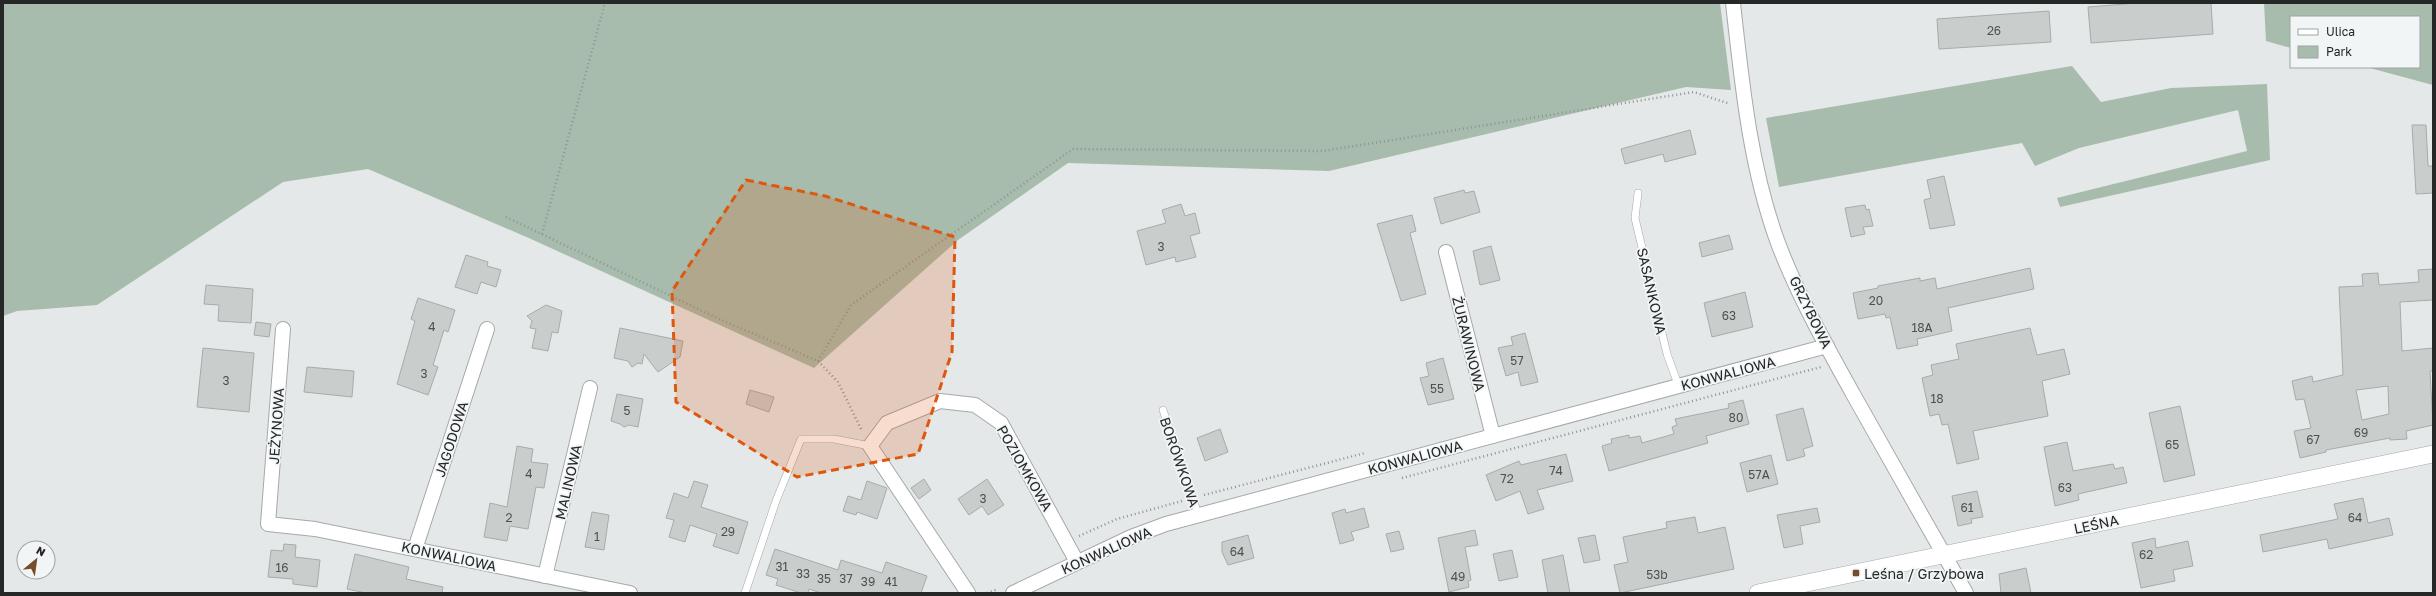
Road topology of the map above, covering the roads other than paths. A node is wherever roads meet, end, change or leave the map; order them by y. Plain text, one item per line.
1 (1733, 3) edge
2 (1638, 193) dead end
3 (1446, 252) dead end
4 (283, 329) dead end
5 (487, 329) dead end
6 (1827, 346) junction
7 (1679, 387) junction
8 (590, 388) dead end
9 (1163, 410) dead end
10 (1493, 436) junction
11 (870, 446) junction
12 (2433, 454) edge
13 (1198, 514) junction
14 (268, 524) joint
15 (415, 549) junction
16 (1944, 555) junction
17 (1077, 562) junction
18 (546, 576) junction
19 (630, 593) edge
20 (745, 593) edge
21 (968, 593) edge
22 (1013, 593) edge
23 (1758, 593) edge
24 (1966, 593) edge

1 - 6 street, GRZYBOWA
2 - 7 lane, SASANKOWA
3 - 10 street, ŻURAWINOWA
4 - 14 street, JEŻYNOWA
5 - 15 street, JAGODOWA
6 - 7 street, KONWALIOWA
6 - 16 street, GRZYBOWA
7 - 10 street, KONWALIOWA
8 - 18 street, MALINOWA
9 - 13 lane, BORÓWKOWA
10 - 13 street, KONWALIOWA
11 - 17 street, POZIOMKOWA
11 - 20 lane
11 - 21 street
12 - 16 street, LEŚNA
13 - 17 street, KONWALIOWA
14 - 15 street, KONWALIOWA
15 - 18 street, KONWALIOWA
16 - 23 street, LEŚNA
16 - 24 street, GRZYBOWA
17 - 22 street, KONWALIOWA
18 - 19 street, KONWALIOWA

